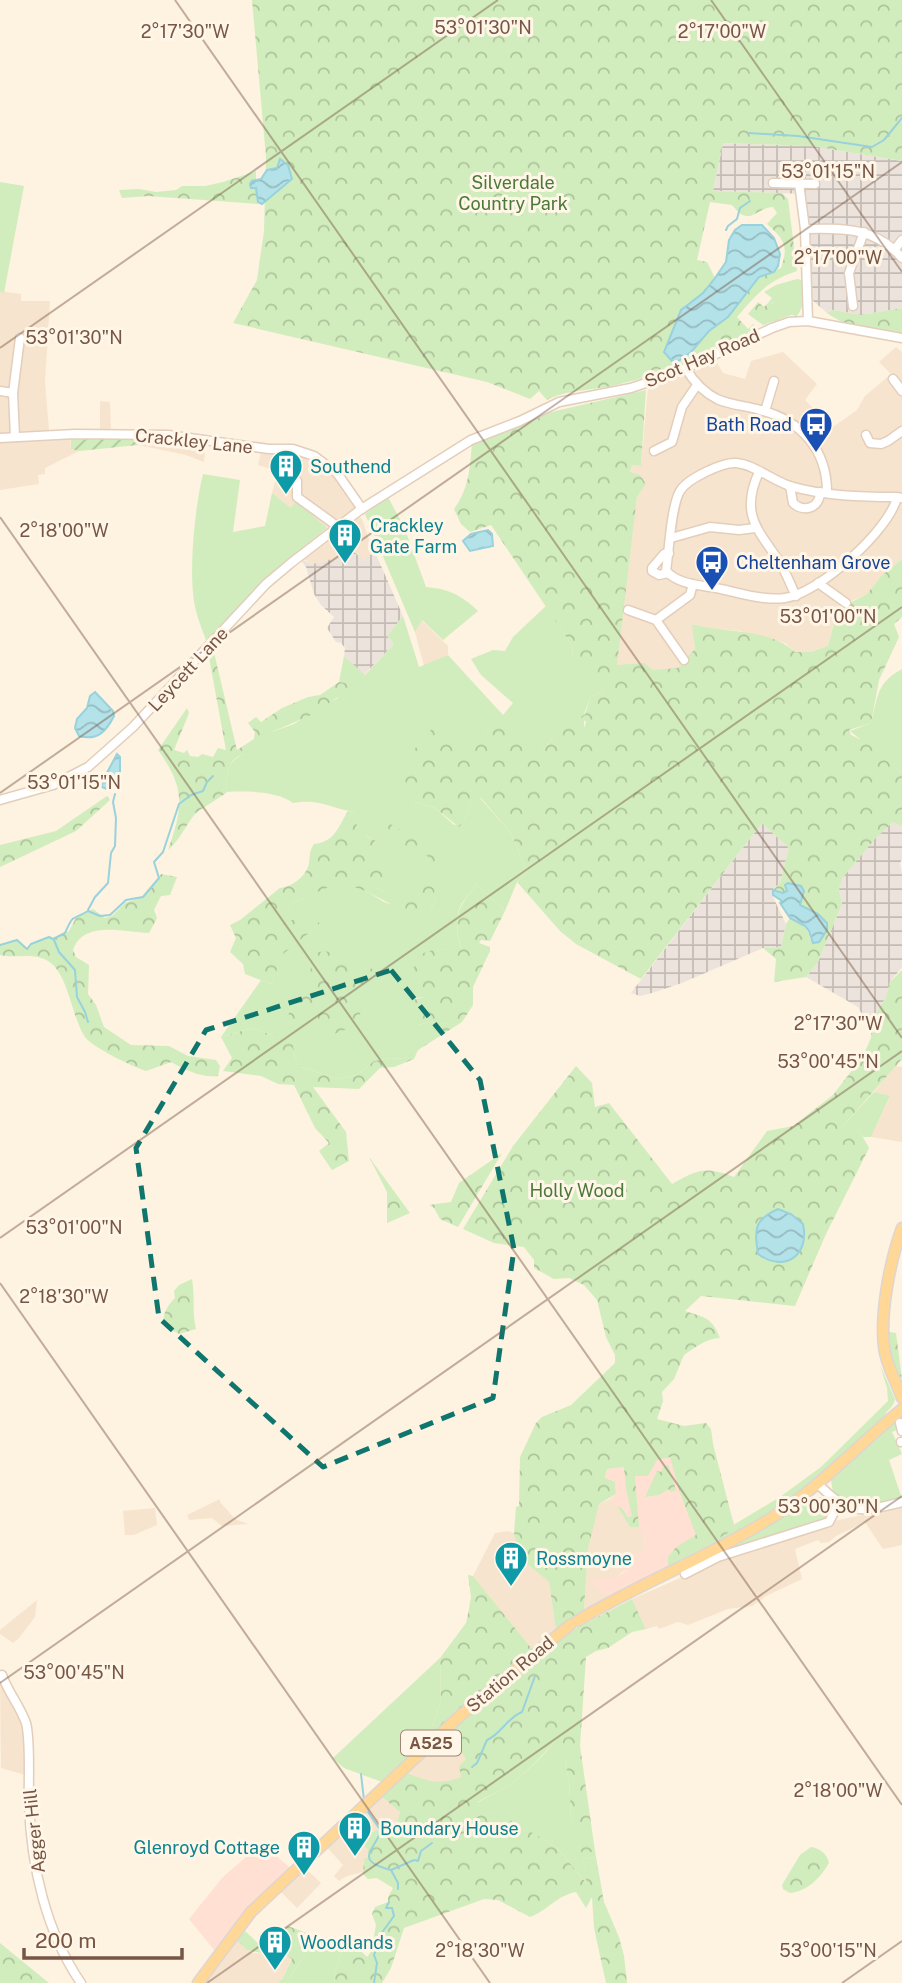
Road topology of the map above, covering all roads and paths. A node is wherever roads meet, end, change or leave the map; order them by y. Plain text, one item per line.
1 (773, 183) dead end
2 (799, 183) junction
3 (815, 184) dead end
4 (804, 229) junction
5 (864, 232) junction
6 (902, 240) edge
7 (895, 249) junction
8 (902, 258) edge
9 (853, 306) dead end
10 (808, 321) junction
11 (20, 338) dead end
12 (902, 338) edge
13 (686, 369) junction
14 (893, 379) dead end
15 (774, 381) dead end
16 (696, 385) junction
17 (0, 391) edge
18 (902, 391) edge
19 (13, 393) junction
20 (765, 411) junction
21 (902, 431) edge
22 (866, 435) dead end
23 (15, 437) junction
24 (0, 438) edge
25 (654, 451) dead end
26 (759, 472) junction
27 (297, 481) dead end
28 (790, 486) junction
29 (824, 492) junction
30 (899, 497) edge
31 (361, 510) junction
32 (337, 526) junction
33 (755, 528) junction
34 (671, 538) junction
35 (669, 553) junction
36 (667, 572) junction
37 (818, 583) junction
38 (694, 584) junction
39 (796, 596) junction
40 (846, 603) dead end
41 (628, 610) dead end
42 (656, 620) junction
43 (684, 660) dead end
44 (0, 800) edge
45 (902, 1228) edge
46 (899, 1384) edge
47 (902, 1398) edge
48 (902, 1409) edge
49 (817, 1483) junction
50 (902, 1502) edge
51 (839, 1503) junction
52 (685, 1574) dead end
53 (2, 1675) dead end
54 (82, 1983) edge
55 (198, 1983) edge

1 - 2 street
2 - 3 street
2 - 4 street
4 - 5 street
4 - 10 street
5 - 7 street
5 - 9 street
6 - 7 street
7 - 8 street
10 - 12 street, Scot Hay Road
10 - 13 street, Scot Hay Road
11 - 19 street
13 - 16 street
13 - 31 street, Scot Hay Road
14 - 18 street
15 - 20 street
16 - 20 street
16 - 25 street
17 - 19 street
19 - 23 street
20 - 29 street
21 - 22 street
23 - 24 street, Crackley Lane
23 - 31 street, Crackley Lane
26 - 28 street
26 - 33 street
26 - 34 street
27 - 32 street
28 - 29 street
28 - 29 street
29 - 30 street
30 - 37 street
31 - 32 street, Leycett Lane
32 - 44 street, Leycett Lane
33 - 34 street
33 - 39 street
34 - 35 street
35 - 36 street
35 - 36 street
36 - 38 street
37 - 39 street
37 - 40 street
38 - 39 street
38 - 42 street
41 - 42 street
42 - 43 street
45 - 46 main road
46 - 47 main road
48 - 49 main road, A525
49 - 51 street
49 - 55 main road, Station Road / A525
50 - 51 street
51 - 52 street
53 - 54 street, Agger Hill

